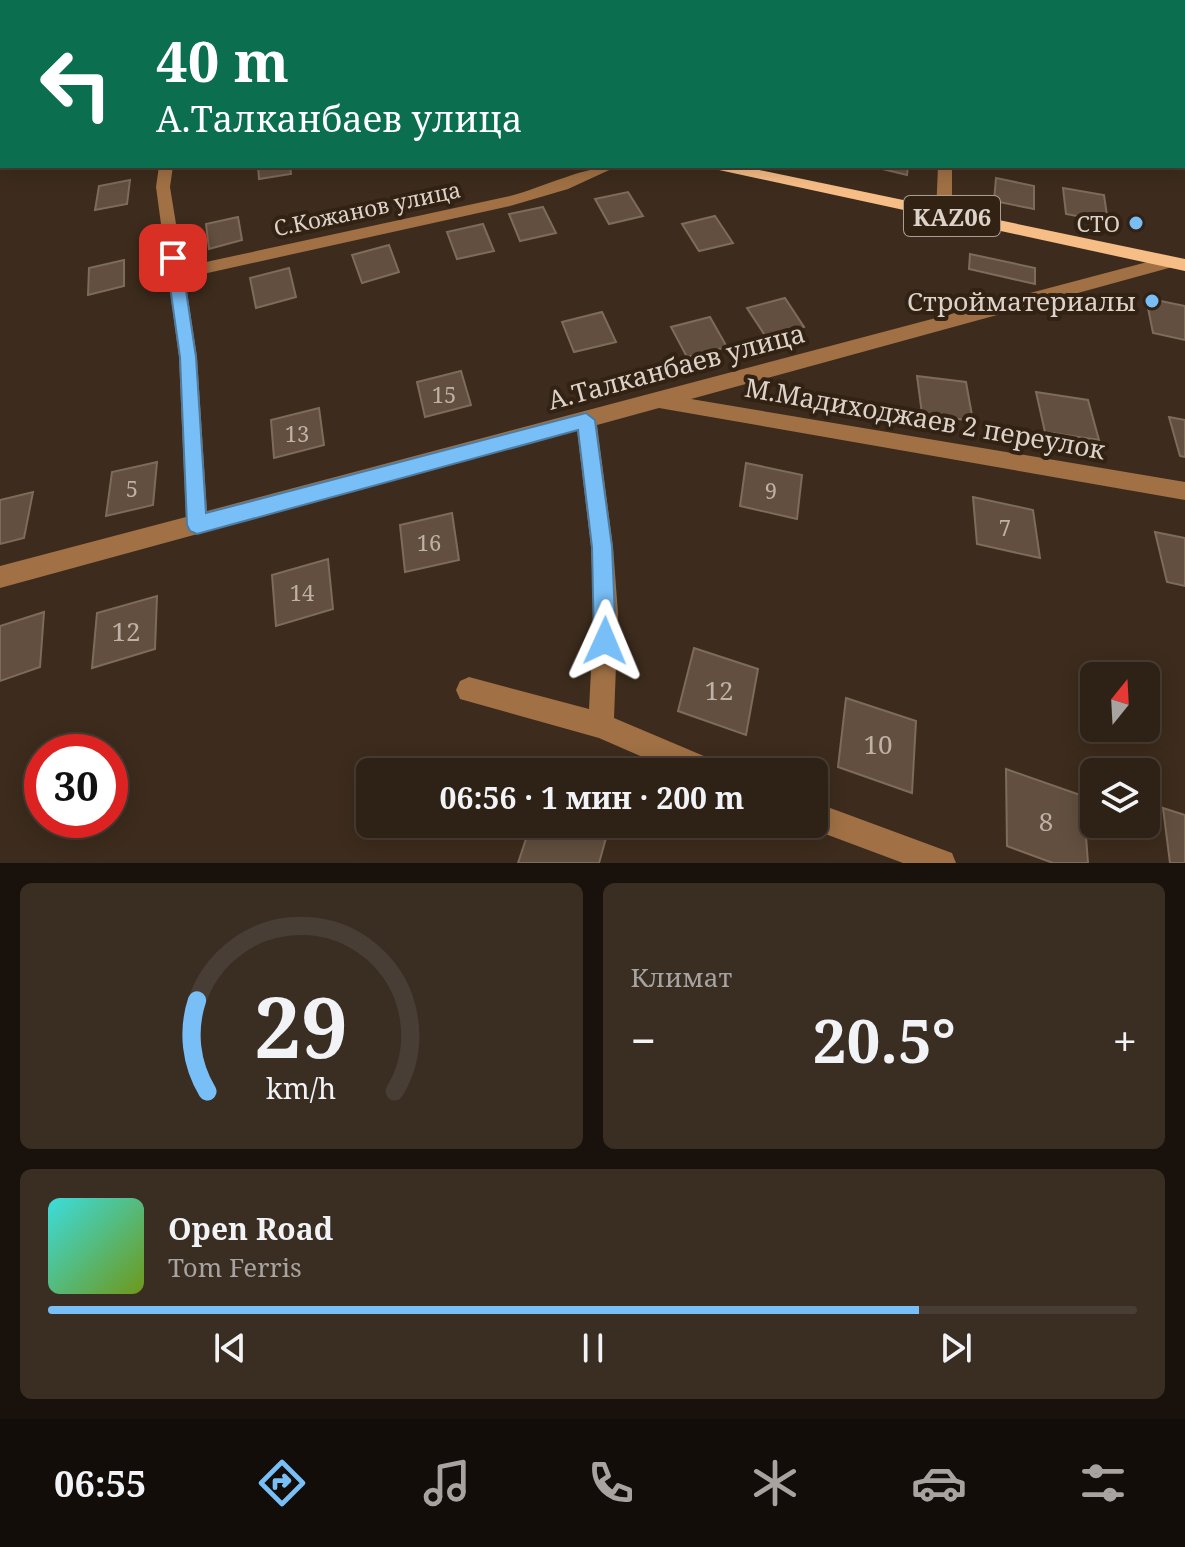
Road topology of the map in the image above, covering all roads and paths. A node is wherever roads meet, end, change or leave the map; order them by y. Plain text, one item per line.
1 (166, 168) edge
2 (607, 168) edge
3 (728, 168) edge
4 (945, 168) edge
5 (944, 214) junction
6 (1178, 264) edge
7 (176, 274) junction
8 (656, 400) junction
9 (586, 420) junction
10 (1185, 491) edge
11 (197, 525) junction
12 (0, 577) edge
13 (469, 690) dead end
14 (601, 725) junction
15 (676, 758) edge
16 (828, 821) edge
17 (942, 863) edge

1 - 7 street
2 - 7 street, С.Кожанов улица
3 - 5 main road, KАZ06
4 - 5 street
5 - 6 main road, KАZ06
6 - 8 street, А.Талканбаев улица
7 - 11 street
8 - 9 street, А.Талканбаев улица
8 - 10 street, М.Мадиходжаев 2 переулок
9 - 11 street, А.Талканбаев улица
9 - 14 street
11 - 12 street, А.Талканбаев улица
13 - 14 street
14 - 15 street
16 - 17 street

